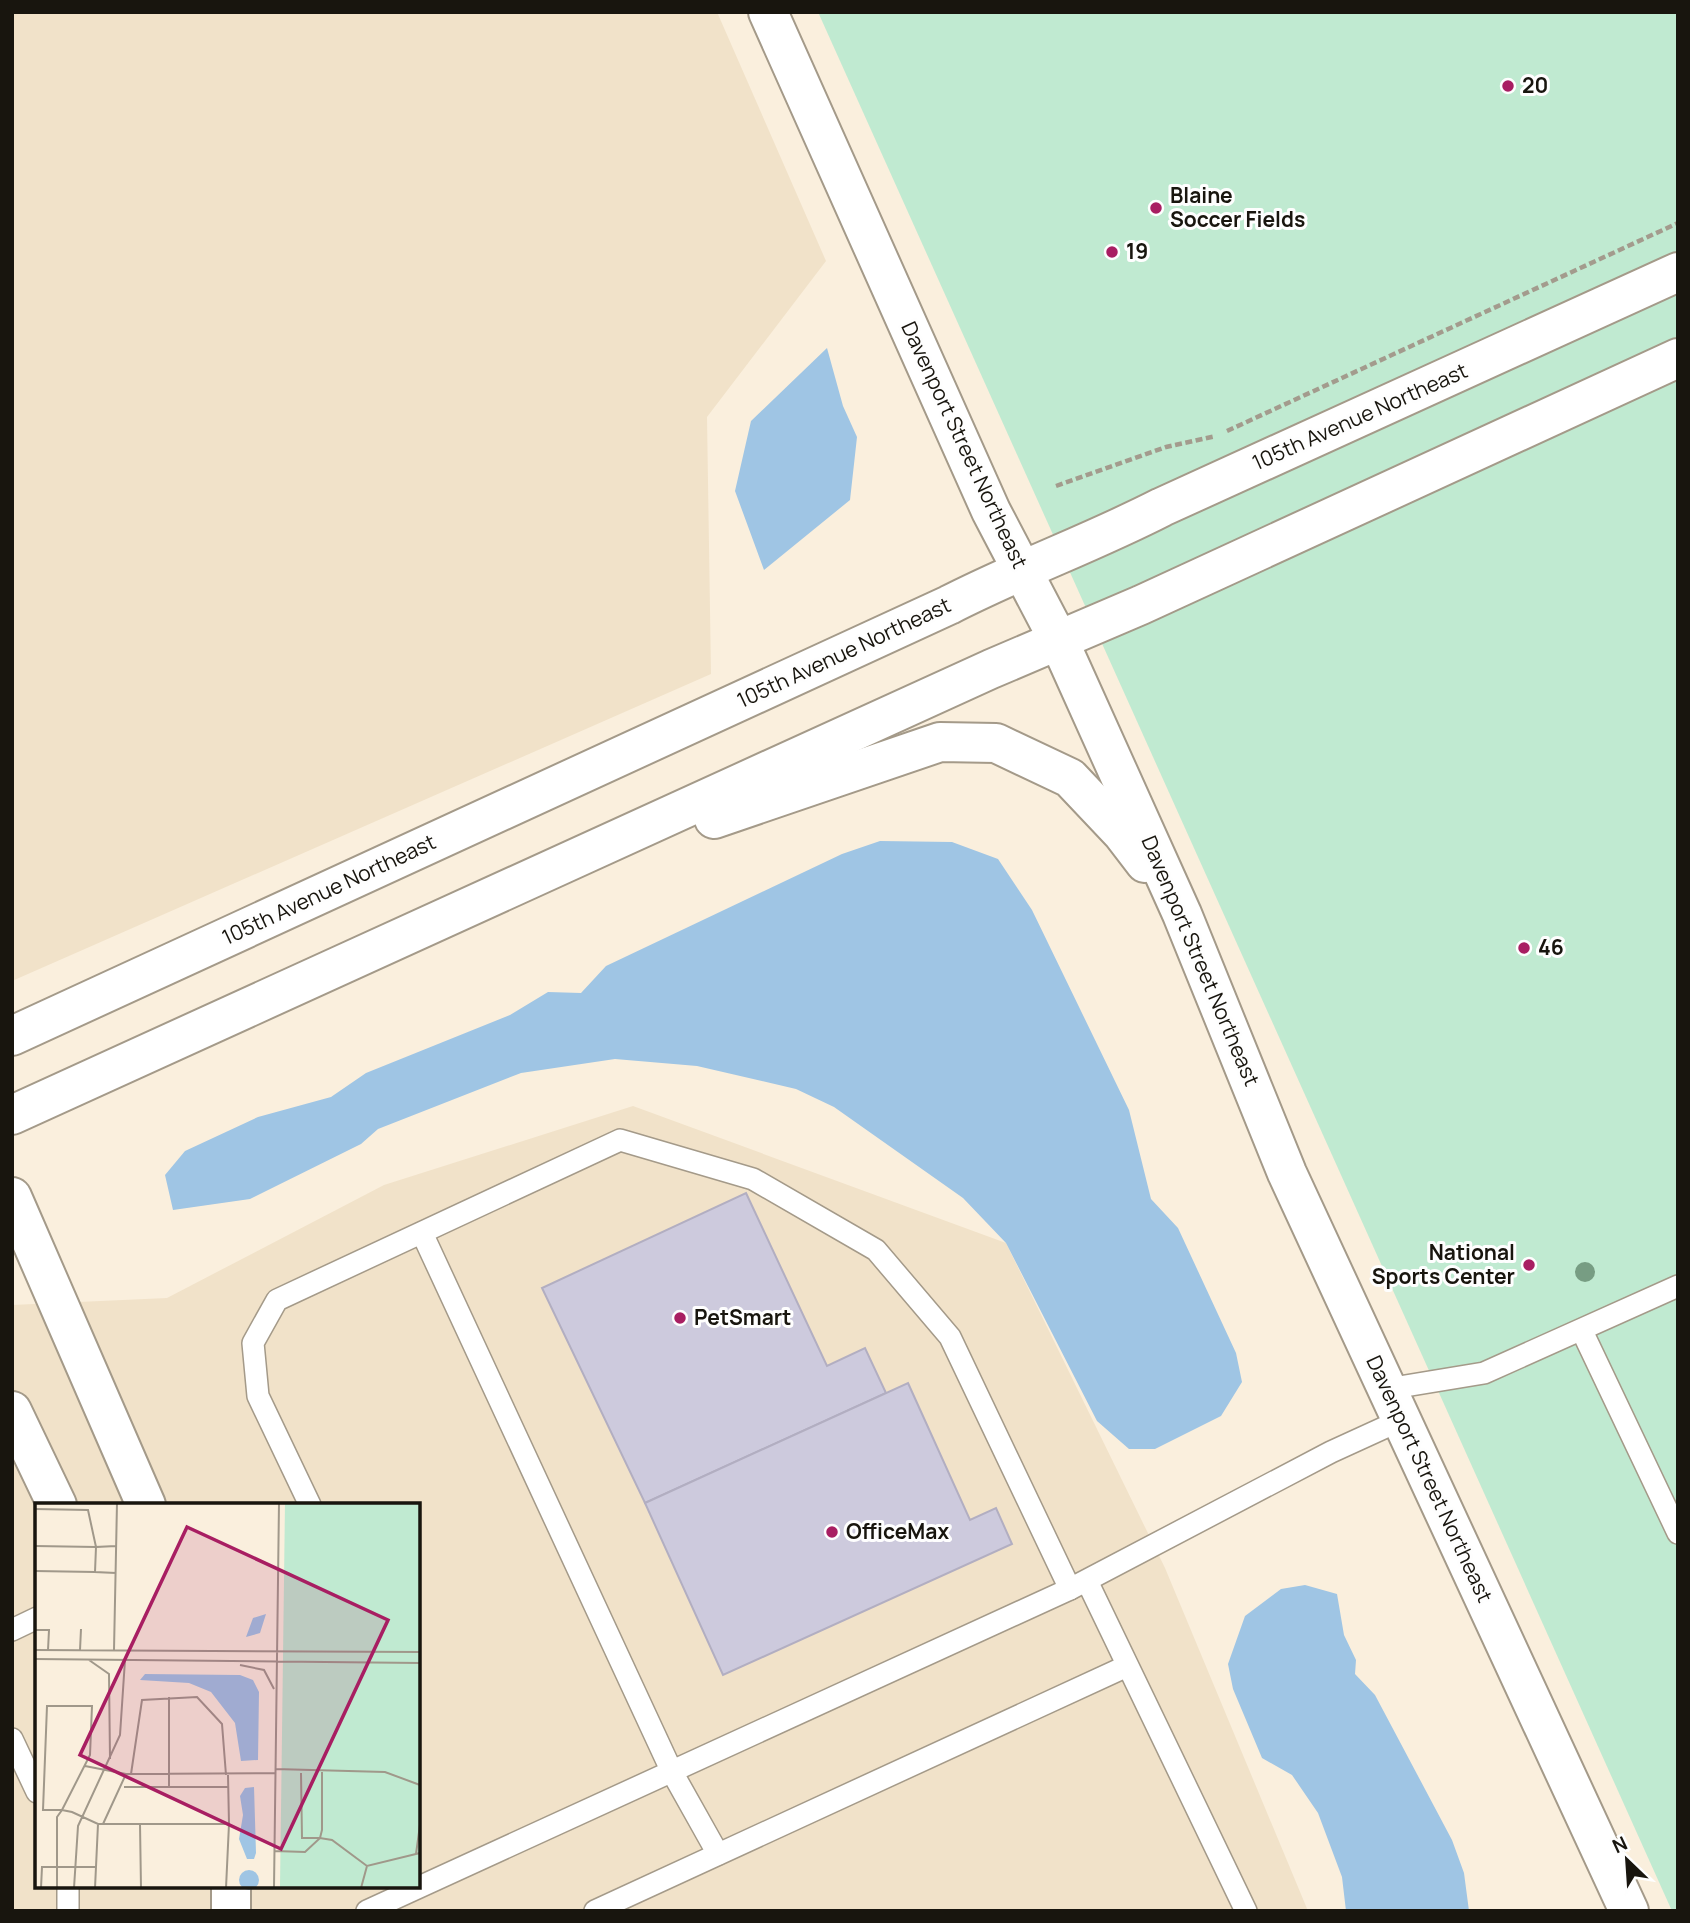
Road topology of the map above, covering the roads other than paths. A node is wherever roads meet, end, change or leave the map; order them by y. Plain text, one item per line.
1 (768, 12) edge
2 (1678, 272) edge
3 (1678, 358) edge
4 (1021, 568) junction
5 (1059, 640) junction
6 (526, 881) junction
7 (1182, 914) junction
8 (12, 1036) edge
9 (12, 1115) edge
10 (12, 1197) edge
11 (422, 1233) junction
12 (1678, 1286) edge
13 (1583, 1331) junction
14 (1394, 1405) junction
15 (12, 1411) edge
16 (56, 1503) edge
17 (145, 1503) edge
18 (309, 1503) edge
19 (1678, 1533) edge
20 (1078, 1585) junction
21 (35, 1619) edge
22 (12, 1630) edge
23 (1127, 1665) junction
24 (12, 1739) edge
25 (672, 1772) junction
26 (35, 1788) edge
27 (718, 1854) junction
28 (420, 1885) edge
29 (68, 1888) edge
30 (231, 1888) edge
31 (412, 1889) edge
32 (375, 1910) edge
33 (68, 1911) edge
34 (231, 1911) edge
35 (595, 1911) edge
36 (1246, 1911) edge
37 (1629, 1911) edge

1 - 4 street, Davenport Street Northeast
2 - 4 street, 105th Avenue Northeast
3 - 5 street
4 - 5 street, Davenport Street Northeast
4 - 8 street, 105th Avenue Northeast
5 - 6 street
5 - 7 street, Davenport Street Northeast
6 - 7 street
6 - 9 street
7 - 14 street, Davenport Street Northeast
10 - 17 street
11 - 18 lane
11 - 20 lane
11 - 25 lane
12 - 13 lane
13 - 14 lane
13 - 19 lane
14 - 20 lane
14 - 37 street, Davenport Street Northeast
15 - 16 street
20 - 23 lane
20 - 25 lane
21 - 22 lane
23 - 27 lane
23 - 36 lane
24 - 26 lane
25 - 27 lane
25 - 28 lane
27 - 35 lane
29 - 33 lane
30 - 34 street
31 - 32 lane

